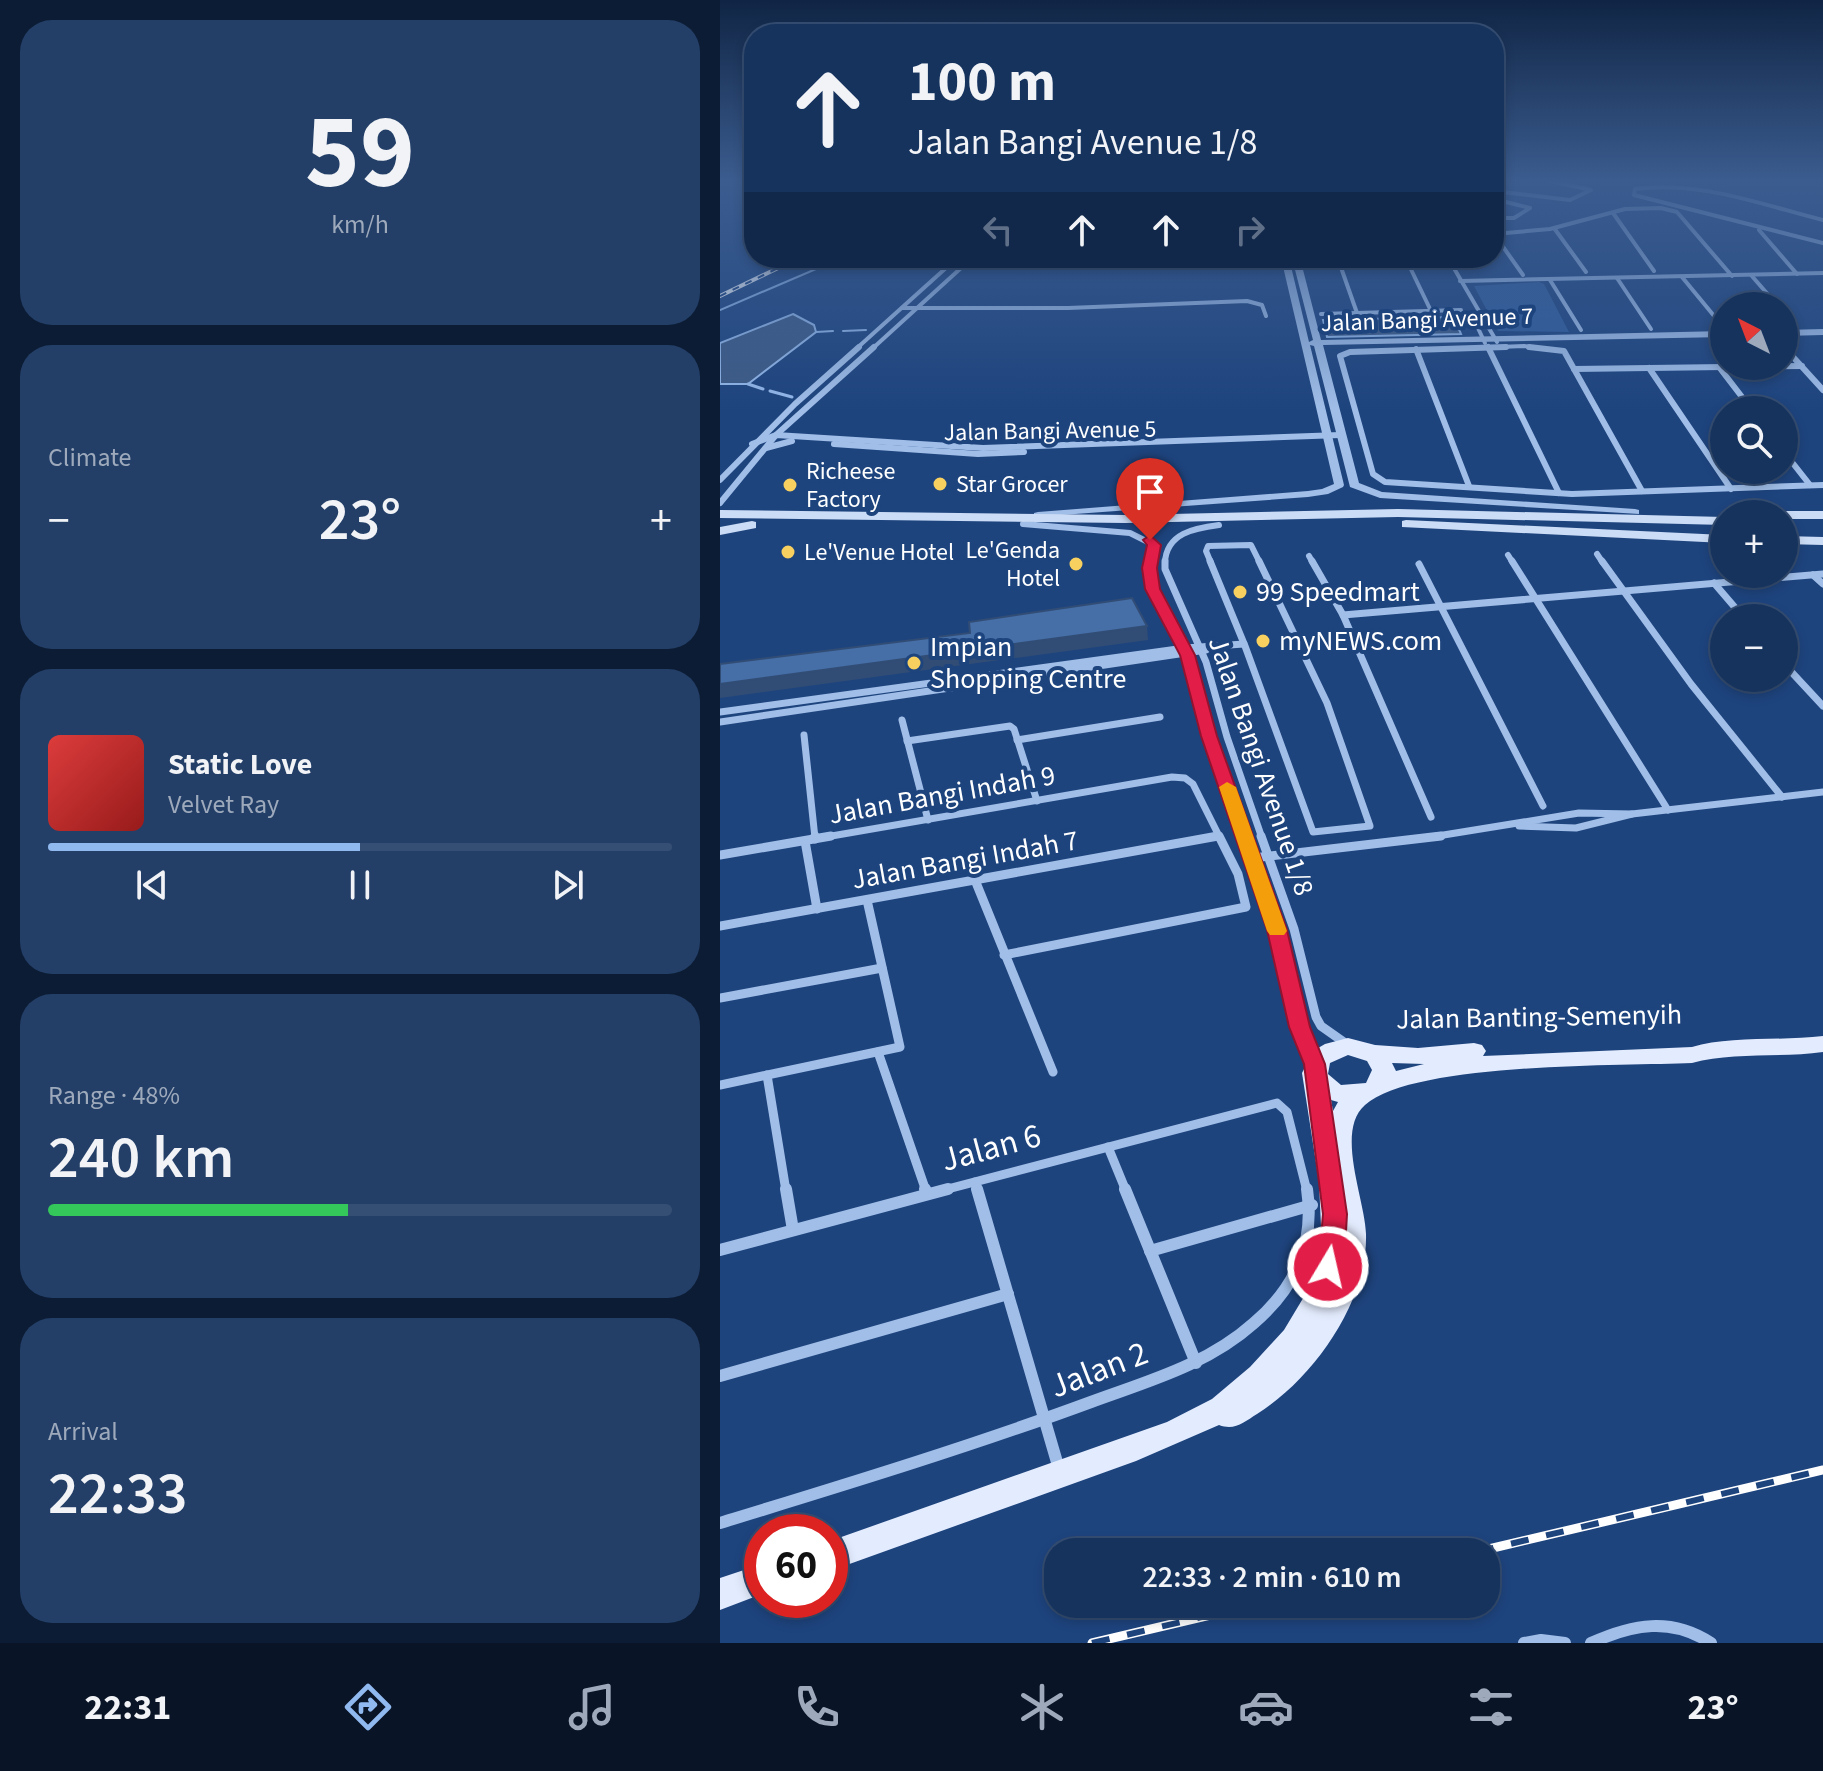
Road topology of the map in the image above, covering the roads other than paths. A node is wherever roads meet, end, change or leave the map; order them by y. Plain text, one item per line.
1 (1511, 258) edge
2 (1576, 258) edge
3 (1645, 258) edge
4 (1716, 258) edge
5 (1783, 258) edge
6 (946, 268) edge
7 (961, 268) edge
8 (1288, 268) edge
9 (1298, 268) edge
10 (1342, 268) edge
11 (1410, 268) edge
12 (1453, 268) edge
13 (1654, 271) dead end
14 (1586, 272) dead end
15 (1797, 274) junction
16 (1523, 275) dead end
17 (1751, 275) junction
18 (1821, 275) edge
19 (1732, 276) junction
20 (1682, 277) junction
21 (1617, 278) junction
22 (1550, 280) junction
23 (1460, 281) junction
24 (1766, 292) edge
25 (902, 308) junction
26 (916, 309) junction
27 (1461, 310) dead end
28 (1431, 311) junction
29 (1478, 312) junction
30 (1357, 313) junction
31 (1321, 314) dead end
32 (1710, 314) edge
33 (1266, 316) dead end
34 (1651, 329) dead end
35 (1581, 330) dead end
36 (1710, 334) edge
37 (1823, 334) edge
38 (1798, 335) edge
39 (1490, 342) junction
40 (1315, 344) junction
41 (1416, 349) junction
42 (1800, 363) edge
43 (1710, 367) edge
44 (1649, 368) junction
45 (1574, 369) junction
46 (1729, 380) edge
47 (1823, 390) edge
48 (806, 395) junction
49 (820, 396) junction
50 (1741, 396) edge
51 (771, 427) junction
52 (784, 428) junction
53 (771, 437) junction
54 (792, 438) junction
55 (1335, 438) junction
56 (752, 444) junction
57 (764, 449) junction
58 (1798, 470) edge
59 (720, 480) edge
60 (1810, 485) junction
61 (1823, 485) edge
62 (1469, 486) junction
63 (1731, 489) junction
64 (1642, 491) junction
65 (1559, 493) junction
66 (722, 501) edge
67 (1635, 512) junction
68 (720, 514) edge
69 (1710, 514) edge
70 (1010, 515) junction
71 (1798, 515) edge
72 (1823, 515) edge
73 (1395, 518) junction
74 (754, 520) junction
75 (1710, 521) edge
76 (1798, 522) edge
77 (1823, 522) edge
78 (720, 524) edge
79 (1023, 524) junction
80 (1219, 525) junction
81 (1710, 530) edge
82 (720, 531) edge
83 (1798, 531) edge
84 (1823, 531) edge
85 (1710, 538) edge
86 (1798, 540) edge
87 (1823, 541) edge
88 (1597, 554) dead end
89 (1508, 555) dead end
90 (1309, 556) dead end
91 (1419, 564) dead end
92 (1823, 574) edge
93 (1813, 575) junction
94 (1798, 576) edge
95 (1710, 583) edge
96 (1823, 584) edge
97 (1718, 588) edge
98 (1622, 591) junction
99 (1533, 598) junction
100 (1732, 604) edge
101 (1442, 606) junction
102 (1343, 615) junction
103 (1244, 644) junction
104 (1203, 649) junction
105 (1186, 651) junction
106 (1798, 679) edge
107 (1823, 706) edge
108 (720, 712) edge
109 (1160, 717) dead end
110 (902, 720) dead end
111 (720, 722) edge
112 (804, 735) dead end
113 (1017, 740) junction
114 (907, 741) junction
115 (1823, 792) edge
116 (1782, 797) junction
117 (1037, 801) junction
118 (1543, 806) dead end
119 (1668, 810) junction
120 (1431, 817) dead end
121 (928, 820) junction
122 (1218, 836) junction
123 (815, 839) junction
124 (805, 841) junction
125 (720, 855) edge
126 (1269, 856) junction
127 (1253, 858) junction
128 (975, 880) junction
129 (867, 900) junction
130 (817, 909) junction
131 (720, 926) edge
132 (1004, 955) junction
133 (882, 968) junction
134 (720, 998) edge
135 (1823, 1044) edge
136 (1349, 1046) junction
137 (1705, 1051) junction
138 (878, 1052) junction
139 (1373, 1053) junction
140 (1314, 1068) junction
141 (1053, 1072) dead end
142 (767, 1075) junction
143 (720, 1085) edge
144 (1369, 1090) junction
145 (1277, 1103) joint
146 (1108, 1147) junction
147 (975, 1182) junction
148 (927, 1194) junction
149 (1312, 1205) junction
150 (793, 1230) junction
151 (720, 1250) edge
152 (1150, 1251) junction
153 (1008, 1294) junction
154 (1196, 1363) junction
155 (720, 1376) edge
156 (1045, 1420) junction
157 (1135, 1448) junction
158 (1061, 1476) junction
159 (720, 1523) edge
160 (848, 1550) edge
161 (744, 1585) edge
162 (720, 1594) edge
163 (1524, 1643) edge
164 (1565, 1643) edge
165 (1591, 1643) edge
166 (1711, 1643) edge

1 - 16 street
2 - 14 street
3 - 13 street
4 - 19 street
5 - 15 street
6 - 25 street
7 - 26 street
8 - 40 street
9 - 40 street
10 - 30 street
11 - 28 street
12 - 23 street
15 - 17 street
15 - 18 street
17 - 19 street
17 - 24 street
19 - 20 street
20 - 21 street
20 - 32 street
21 - 22 street
21 - 34 street
22 - 23 street
22 - 35 street
23 - 29 street
25 - 26 street
25 - 48 street
26 - 33 street
26 - 49 street
27 - 28 street
28 - 30 street
29 - 39 street
29 - 39 street
30 - 31 street
36 - 39 street, Jalan Bangi Avenue 7
37 - 38 street
39 - 40 street, Jalan Bangi Avenue 7
39 - 41 street
39 - 45 street
39 - 65 street
40 - 55 street
41 - 62 street
41 - 62 street
42 - 47 street
43 - 44 street
44 - 45 street
44 - 63 street
45 - 64 street
46 - 50 street
48 - 49 street
48 - 51 street
49 - 52 street
51 - 53 street
51 - 56 street
52 - 53 street
52 - 54 street
53 - 54 street, Jalan Bangi Avenue 5
53 - 56 street
53 - 57 street
54 - 55 street, Jalan Bangi Avenue 5
54 - 57 street
55 - 67 street
55 - 70 street
56 - 59 street
57 - 66 street
58 - 60 street
60 - 61 street
60 - 63 street
62 - 65 street
63 - 64 street
64 - 65 street
66 - 74 main road
67 - 69 main road
67 - 73 main road
68 - 74 main road
70 - 73 main road
70 - 74 main road
71 - 72 main road
73 - 75 main road
73 - 80 main road
73 - 81 main road
73 - 85 main road
74 - 78 main road
74 - 79 main road
74 - 82 main road
76 - 77 main road
79 - 80 main road
79 - 105 street, Jalan Bangi Avenue 1/8
80 - 104 street, Jalan Bangi Avenue 1/8
83 - 84 main road
86 - 87 main road
88 - 98 street
89 - 99 street
90 - 102 street
91 - 101 street
92 - 93 street
93 - 94 street
93 - 96 street
95 - 98 street
97 - 100 street
98 - 99 street
98 - 116 street
99 - 101 street
99 - 119 street
101 - 102 street
101 - 118 street
102 - 120 street
103 - 103 street, Jalan Bangi Avenue 1/8
103 - 104 street
104 - 105 street
104 - 126 street, Jalan Bangi Avenue 1/8
105 - 108 street
105 - 111 street
105 - 127 street, Jalan Bangi Avenue 1/8
106 - 107 street
109 - 113 street
110 - 114 street
112 - 123 street
113 - 114 street
113 - 117 street
114 - 121 street
115 - 116 street
116 - 119 street
117 - 121 street, Jalan Bangi Indah 9
117 - 122 street, Jalan Bangi Indah 9
119 - 126 street
121 - 123 street, Jalan Bangi Indah 9
122 - 128 street, Jalan Bangi Indah 7
122 - 132 street
123 - 124 street, Jalan Bangi Indah 9
124 - 125 street, Jalan Bangi Indah 9
124 - 130 street
126 - 127 street
126 - 136 street, Jalan Bangi Avenue 1/8
127 - 140 street, Jalan Bangi Avenue 1/8
128 - 129 street, Jalan Bangi Indah 7
128 - 132 street
129 - 130 street, Jalan Bangi Indah 7
129 - 133 street
130 - 131 street, Jalan Bangi Indah 7
132 - 141 street
133 - 134 street
133 - 138 street
135 - 137 main road, Jalan Banting-Semenyih
136 - 139 main road
136 - 140 main road
137 - 139 main road, Jalan Banting-Semenyih
137 - 144 main road, Jalan Banting-Semenyih
138 - 142 street
138 - 148 street
139 - 144 main road
140 - 144 main road
140 - 157 main road
142 - 143 street
142 - 150 street
144 - 157 main road
145 - 146 street, Jalan 6
145 - 149 street, Jalan 2
146 - 147 street, Jalan 6
146 - 152 street
147 - 148 street, Jalan 6
147 - 153 street
148 - 150 street, Jalan 6
149 - 152 street
149 - 154 street, Jalan 2
150 - 151 street, Jalan 6
152 - 154 street
153 - 155 street
153 - 156 street
154 - 156 street, Jalan 2
156 - 158 street
156 - 159 street, Jalan 2
157 - 158 main road
158 - 160 main road
161 - 162 main road
163 - 164 street
165 - 166 street

